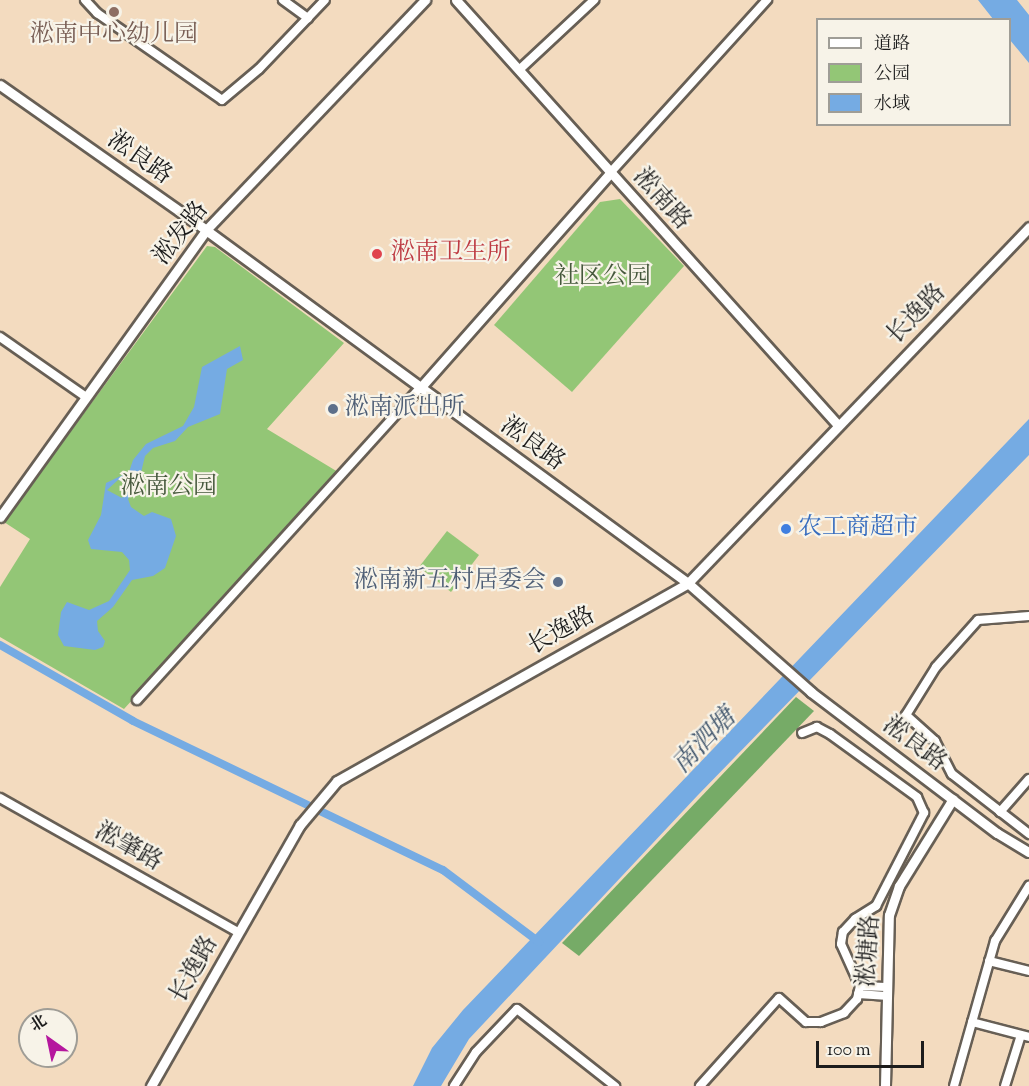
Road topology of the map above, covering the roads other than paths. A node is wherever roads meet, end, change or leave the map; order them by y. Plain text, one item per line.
1 (85, 0) edge
2 (283, 0) edge
3 (325, 0) edge
4 (425, 0) edge
5 (456, 0) edge
6 (594, 0) edge
7 (767, 0) edge
8 (308, 18) junction
9 (519, 70) junction
10 (0, 85) edge
11 (610, 172) junction
12 (1029, 228) edge
13 (206, 230) junction
14 (0, 337) edge
15 (420, 388) junction
16 (86, 397) junction
17 (838, 425) junction
18 (0, 517) edge
19 (688, 583) junction
20 (1029, 616) edge
21 (137, 700) dead end
22 (802, 733) dead end
23 (1029, 779) edge
24 (0, 798) edge
25 (953, 799) junction
26 (1000, 812) junction
27 (1029, 834) edge
28 (1028, 850) edge
29 (1029, 886) edge
30 (238, 932) junction
31 (989, 961) junction
32 (1029, 971) edge
33 (859, 990) junction
34 (886, 992) junction
35 (972, 1023) junction
36 (1025, 1036) edge
37 (151, 1086) edge
38 (454, 1086) edge
39 (615, 1086) edge
40 (700, 1086) edge
41 (885, 1086) edge
42 (954, 1086) edge
43 (1005, 1086) edge

1 - 8 street
2 - 8 street
3 - 8 street
4 - 13 street, 淞发路
5 - 9 street, 淞南路
6 - 9 street
7 - 11 street
9 - 11 street, 淞南路
10 - 13 street, 淞良路
11 - 15 street
11 - 17 street, 淞南路
12 - 17 street, 长逸路
13 - 15 street, 淞良路
13 - 16 street, 淞发路
14 - 16 street
15 - 19 street, 淞良路
15 - 21 street
16 - 18 street, 淞发路
17 - 19 street, 长逸路
19 - 25 street, 淞良路
19 - 30 street, 长逸路
20 - 26 street
22 - 33 street
23 - 26 street
24 - 30 street, 淞肇路
25 - 28 street, 淞良路
25 - 34 street, 淞塘路
26 - 27 street
29 - 31 street
30 - 37 street, 长逸路
31 - 32 street
31 - 35 street
33 - 34 street
33 - 40 street
34 - 41 street, 淞塘路
35 - 36 street
35 - 42 street
36 - 43 street
38 - 39 street

